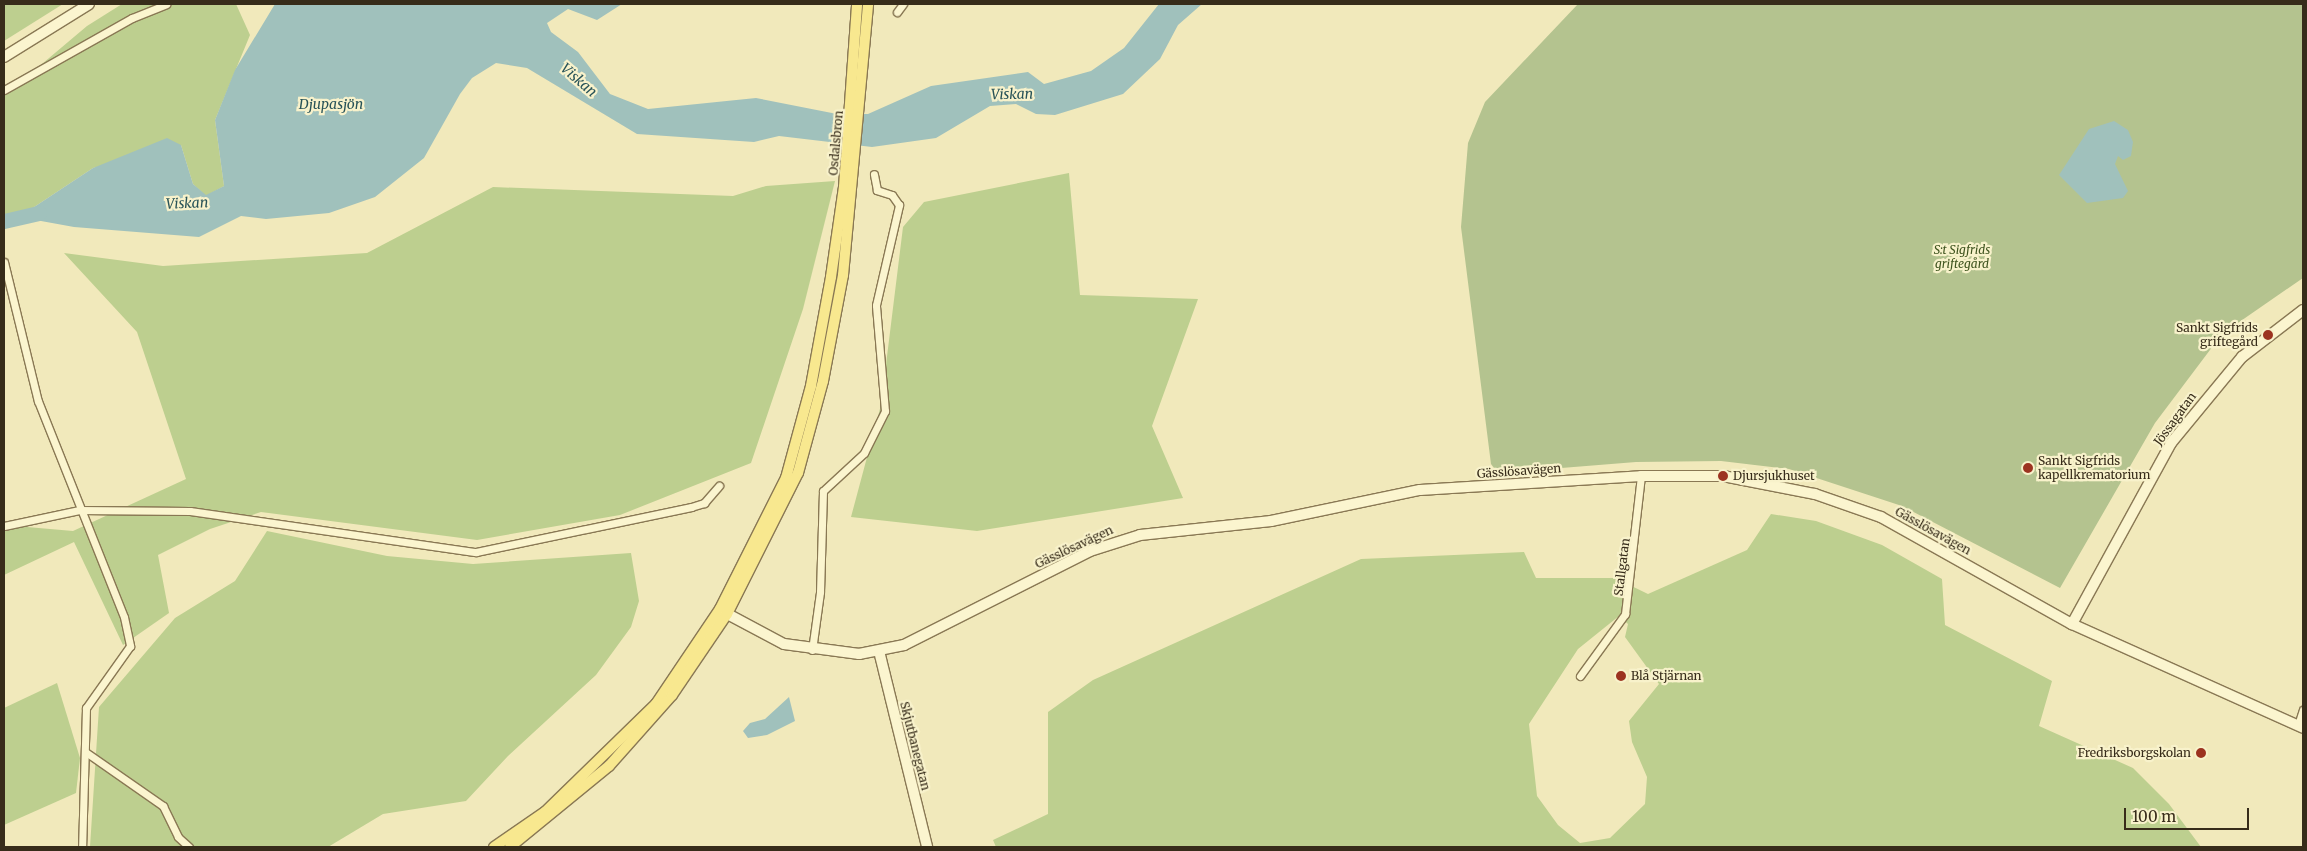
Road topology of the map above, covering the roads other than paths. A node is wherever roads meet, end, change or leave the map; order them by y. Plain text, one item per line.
1 (90, 4) edge
2 (166, 4) edge
3 (857, 4) edge
4 (868, 4) edge
5 (903, 4) edge
6 (897, 12) dead end
7 (4, 57) edge
8 (4, 90) edge
9 (857, 102) junction
10 (874, 174) dead end
11 (4, 262) edge
12 (2303, 310) edge
13 (1641, 476) junction
14 (719, 486) dead end
15 (79, 510) junction
16 (4, 526) edge
17 (724, 612) junction
18 (2072, 624) junction
19 (812, 650) junction
20 (879, 651) junction
21 (1580, 676) dead end
22 (2303, 710) edge
23 (2301, 727) edge
24 (87, 753) junction
25 (82, 847) edge
26 (189, 847) edge
27 (494, 847) edge
28 (510, 847) edge
29 (927, 847) edge

1 - 7 street
2 - 8 street
3 - 9 main road
4 - 9 main road
5 - 6 street
9 - 17 main road, Osdalsbron
10 - 19 street
11 - 15 street
12 - 18 street, Jössagatan
13 - 18 street, Gässlösavägen
13 - 20 street, Gässlösavägen
13 - 21 street, Stallgatan
14 - 15 street
15 - 16 street
15 - 24 street
17 - 19 street, Gässlösavägen
17 - 27 main road
17 - 28 main road
18 - 23 street, Gässlösavägen
19 - 20 street, Gässlösavägen
20 - 29 street, Skjutbanegatan
22 - 23 street
24 - 25 street
24 - 26 street

